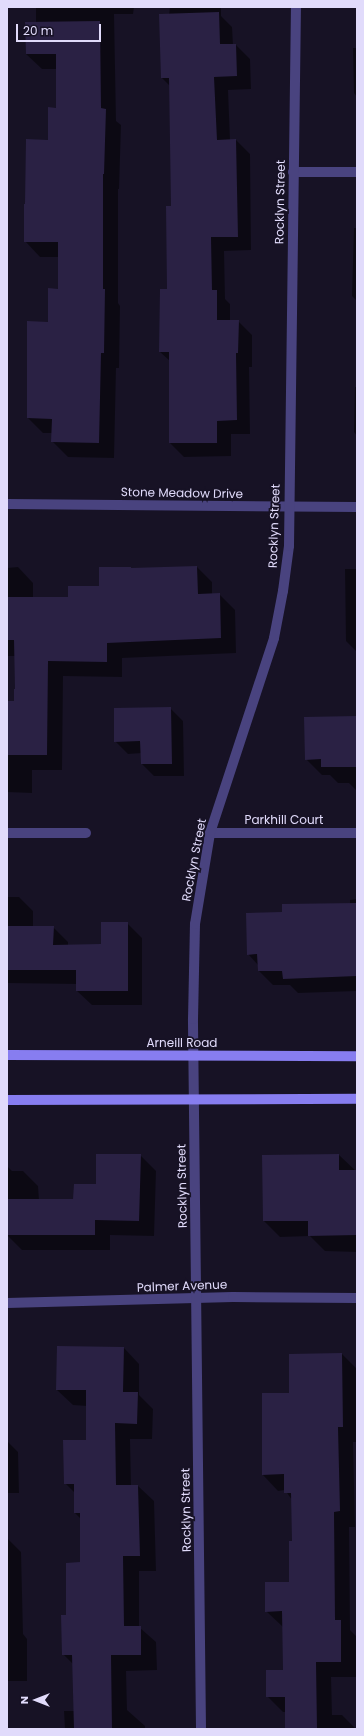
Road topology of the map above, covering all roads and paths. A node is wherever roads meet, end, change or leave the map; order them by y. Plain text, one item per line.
1 (296, 7) edge
2 (293, 172) junction
3 (357, 172) edge
4 (7, 504) edge
5 (288, 507) junction
6 (357, 507) edge
7 (7, 833) edge
8 (86, 833) dead end
9 (210, 833) junction
10 (357, 833) edge
11 (7, 1055) edge
12 (357, 1056) edge
13 (194, 1057) junction
14 (194, 1099) junction
15 (357, 1099) edge
16 (7, 1100) edge
17 (357, 1298) edge
18 (197, 1299) junction
19 (7, 1303) edge
20 (201, 1729) edge

1 - 2 street, Rocklyn Street
2 - 3 street
2 - 5 street, Rocklyn Street
4 - 5 street, Stone Meadow Drive
5 - 6 street, Stone Meadow Drive
5 - 9 street, Rocklyn Street
7 - 8 street
9 - 10 street, Parkhill Court
9 - 13 street, Rocklyn Street
11 - 13 main road, Arneill Road
12 - 13 main road, Arneill Road
13 - 14 street, Rocklyn Street
14 - 15 main road
14 - 16 main road
14 - 18 street, Rocklyn Street
17 - 18 street, Palmer Avenue
18 - 19 street, Palmer Avenue
18 - 20 street, Rocklyn Street

